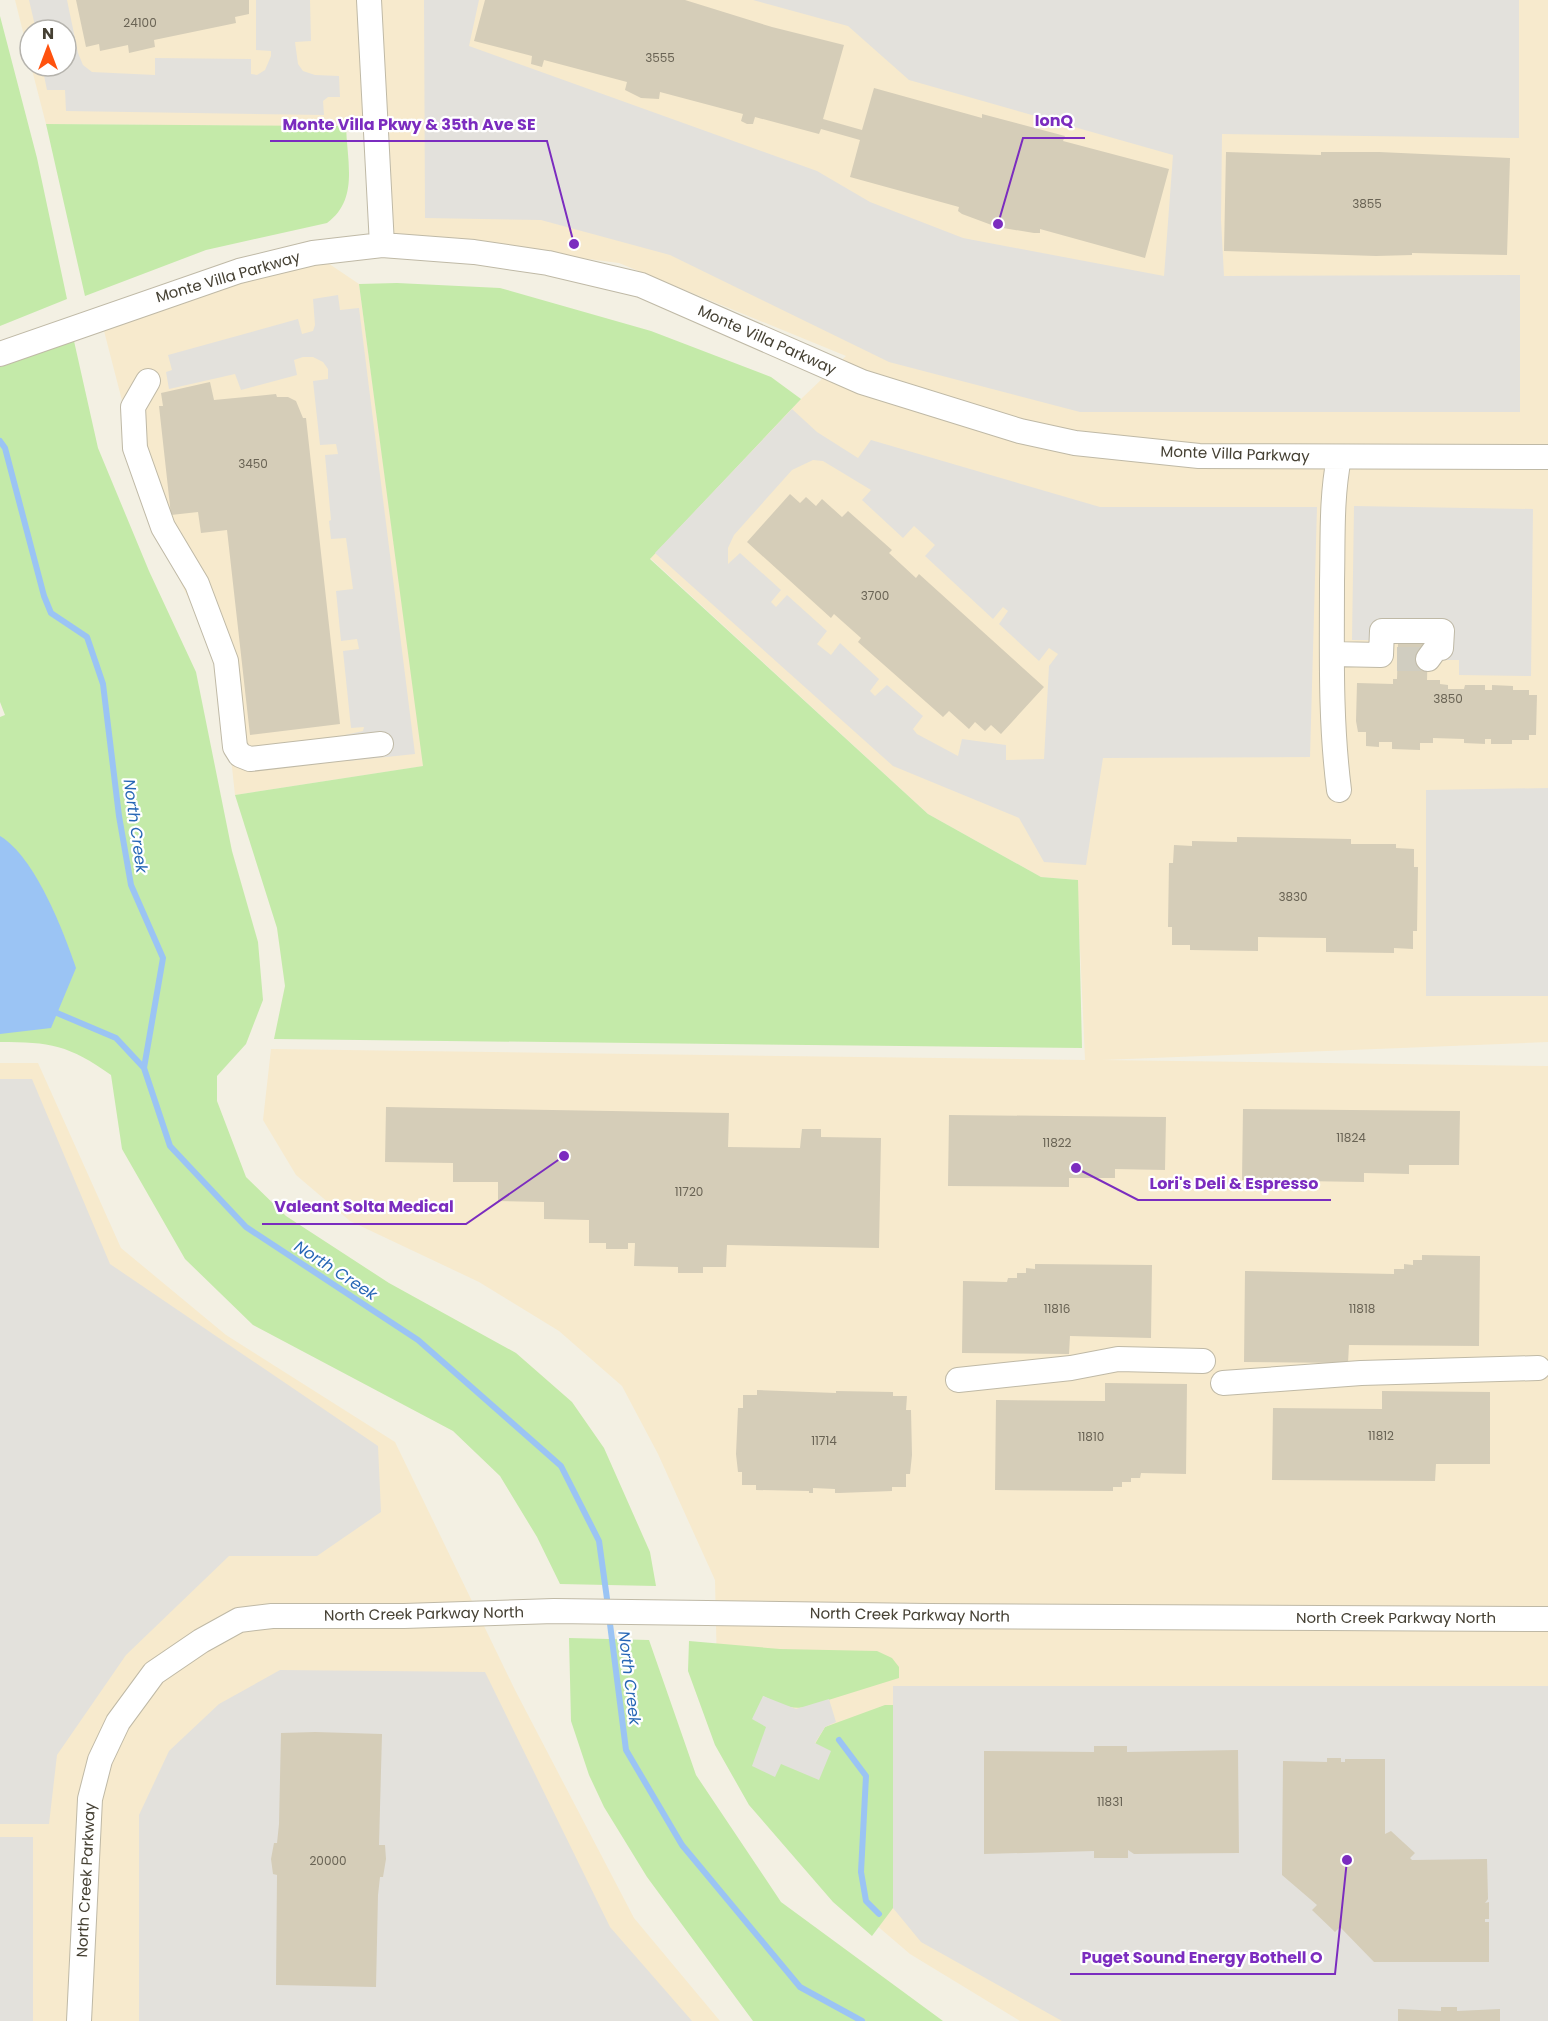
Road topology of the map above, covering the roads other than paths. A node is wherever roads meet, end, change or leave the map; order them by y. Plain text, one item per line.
1 (369, 0) edge
2 (382, 245) junction
3 (5, 352) edge
4 (148, 381) dead end
5 (1548, 457) edge
6 (1339, 458) junction
7 (1332, 654) junction
8 (1428, 658) dead end
9 (381, 744) dead end
10 (1339, 790) dead end
11 (1203, 1361) dead end
12 (1538, 1368) dead end
13 (958, 1380) dead end
14 (1223, 1383) dead end
15 (272, 1616) joint
16 (1548, 1619) edge
17 (79, 2021) edge

1 - 2 street
2 - 3 street, Monte Villa Parkway
2 - 6 street, Monte Villa Parkway
4 - 9 street
5 - 6 street, Monte Villa Parkway
6 - 7 street
7 - 8 street
7 - 10 street
11 - 13 street
12 - 14 street
15 - 16 street, North Creek Parkway North
15 - 17 street, North Creek Parkway

